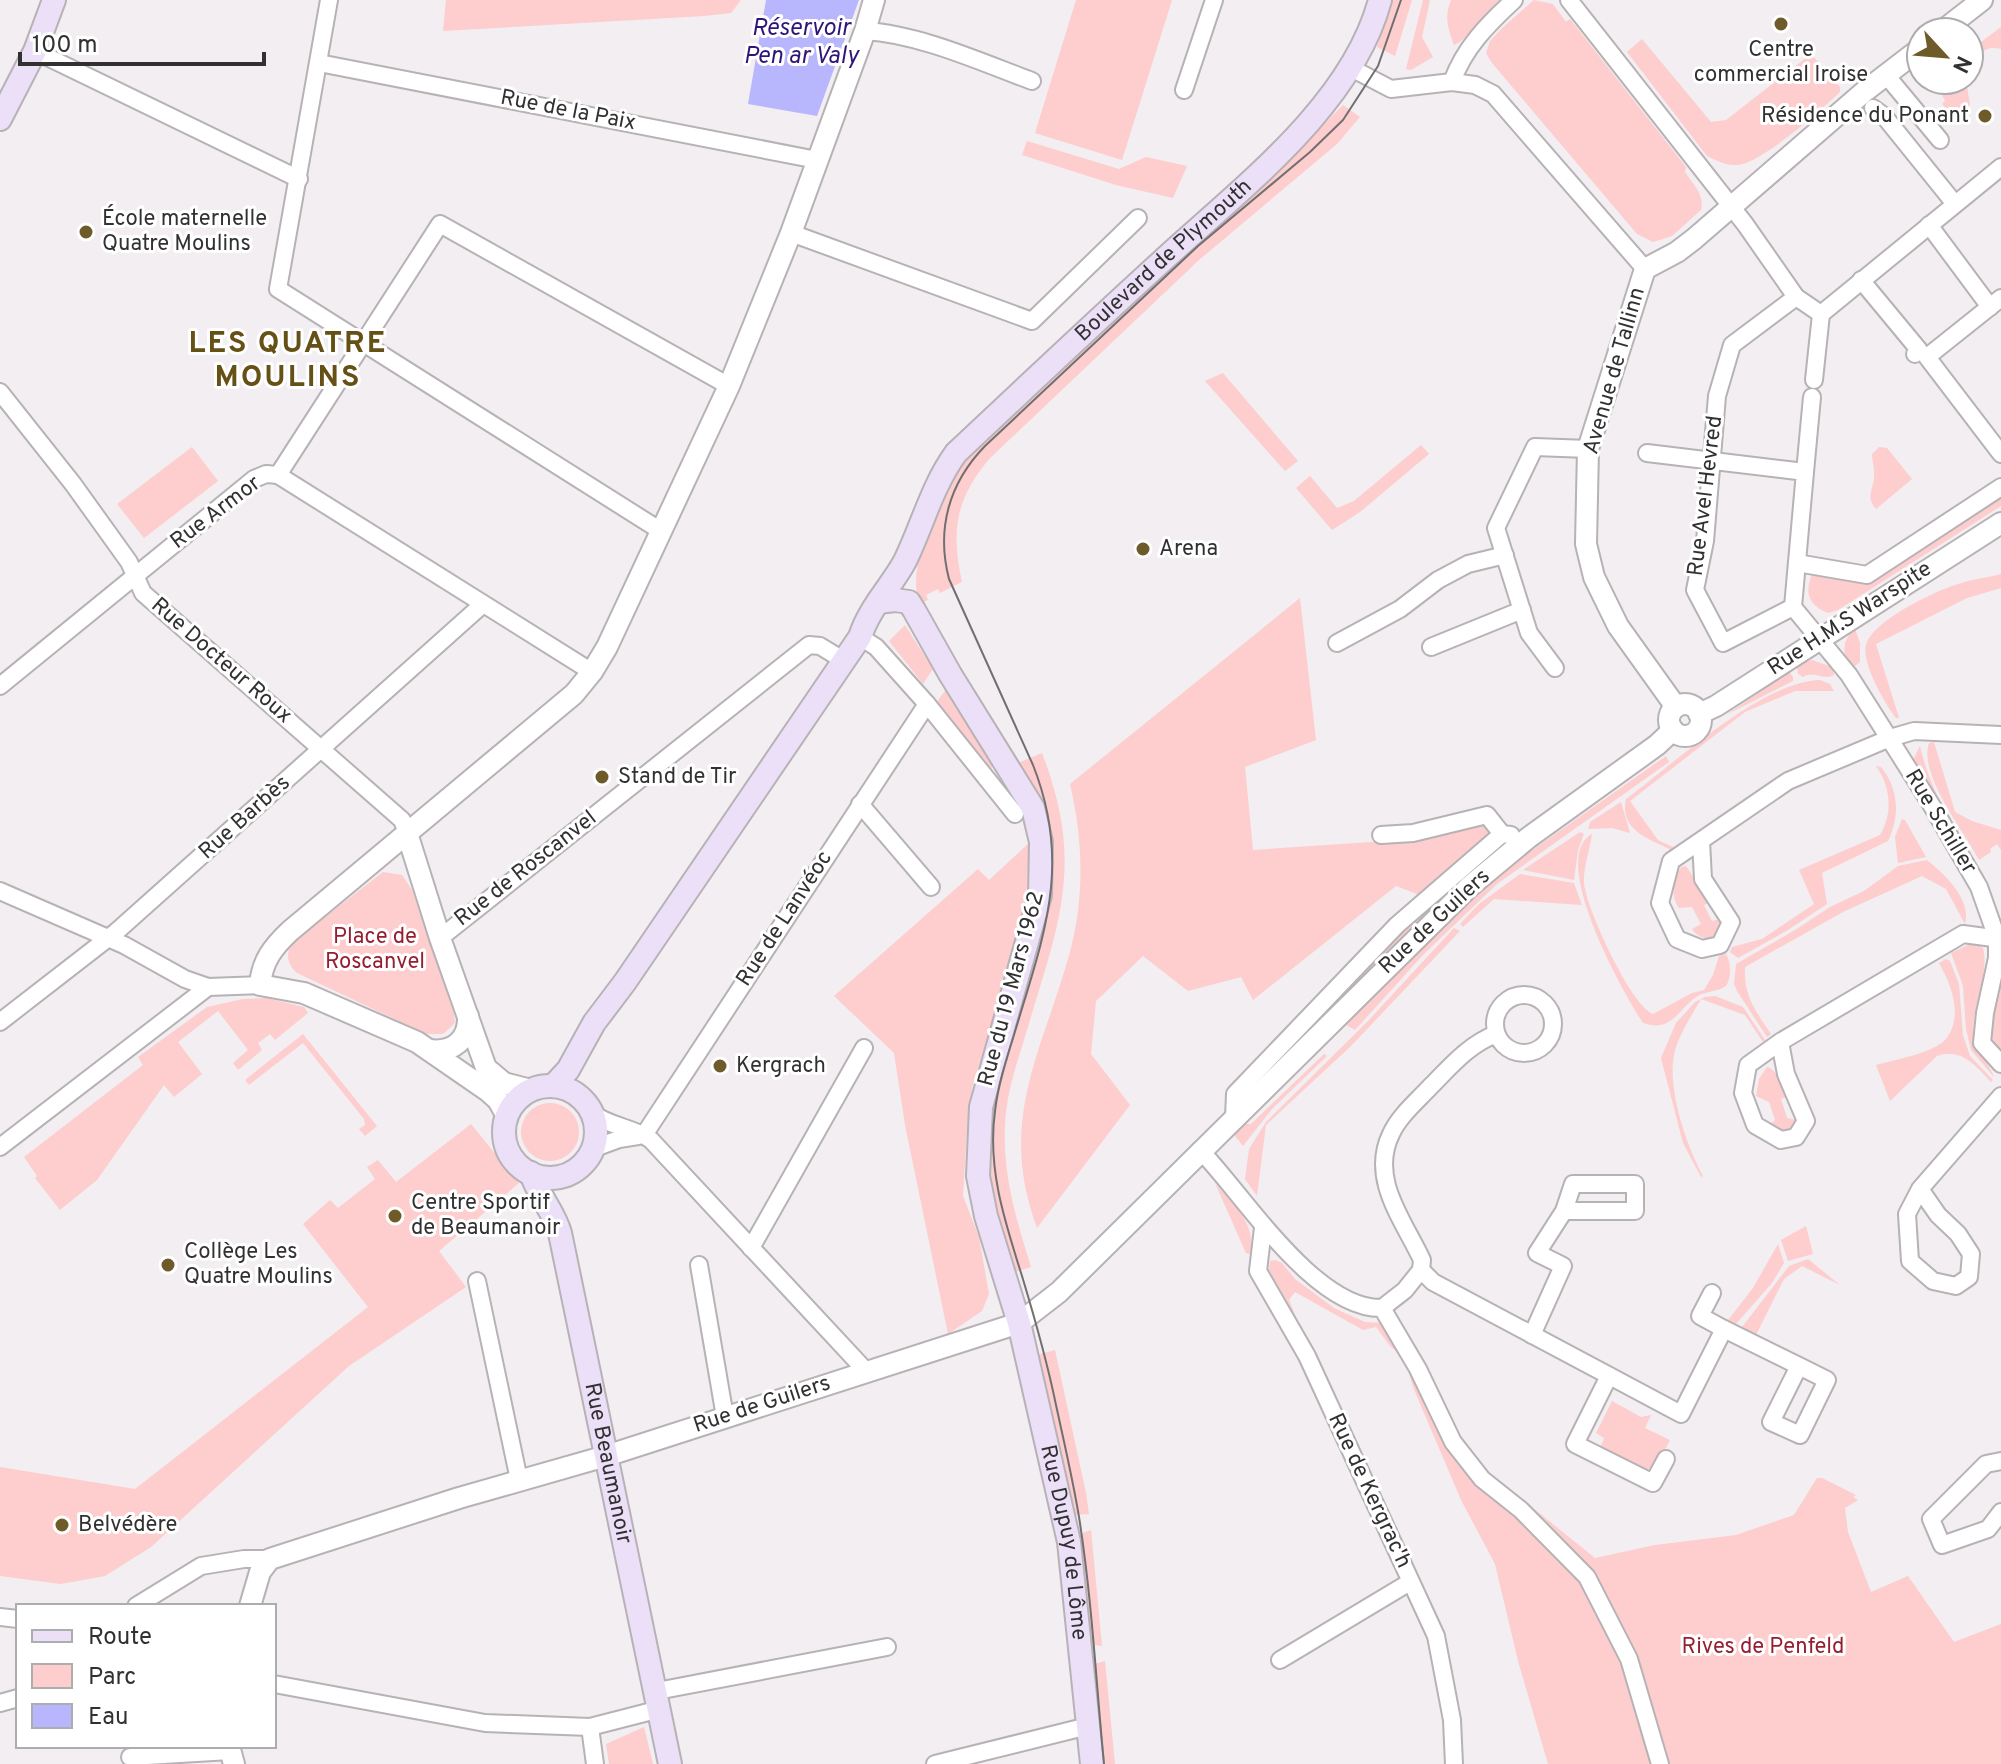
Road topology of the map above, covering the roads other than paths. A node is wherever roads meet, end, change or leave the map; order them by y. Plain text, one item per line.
1 (54, 0) edge
2 (329, 0) edge
3 (874, 0) edge
4 (1214, 0) edge
5 (1380, 0) edge
6 (1514, 0) edge
7 (1569, 0) edge
8 (1982, 0) edge
9 (1962, 16) edge
10 (865, 31) junction
11 (35, 51) junction
12 (1905, 60) edge
13 (319, 63) junction
14 (1351, 68) junction
15 (1886, 75) junction
16 (1032, 81) dead end
17 (1452, 82) junction
18 (1184, 90) dead end
19 (1873, 108) dead end
20 (2, 113) edge
21 (1940, 140) dead end
22 (817, 160) junction
23 (2001, 167) edge
24 (299, 179) junction
25 (1955, 204) junction
26 (1731, 205) junction
27 (1138, 218) dead end
28 (1929, 225) junction
29 (791, 233) junction
30 (1645, 269) junction
31 (1861, 280) junction
32 (1796, 297) junction
33 (1995, 302) edge
34 (1821, 314) junction
35 (362, 345) junction
36 (1915, 354) dead end
37 (729, 386) junction
38 (0, 392) edge
39 (1588, 449) junction
40 (1647, 453) dead end
41 (2001, 454) edge
42 (1712, 462) junction
43 (1805, 472) junction
44 (278, 475) junction
45 (2001, 487) edge
46 (928, 504) junction
47 (2001, 523) edge
48 (661, 531) junction
49 (1505, 555) junction
50 (1797, 563) junction
51 (134, 577) junction
52 (894, 601) junction
53 (482, 605) junction
54 (1793, 607) junction
55 (1522, 610) junction
56 (860, 637) junction
57 (1821, 640) junction
58 (1337, 643) dead end
59 (1431, 647) dead end
60 (843, 660) junction
61 (1555, 668) dead end
62 (592, 672) junction
63 (0, 686) edge
64 (927, 704) junction
65 (1676, 707) junction
66 (1699, 714) junction
67 (1673, 730) junction
68 (2001, 735) edge
69 (1890, 738) junction
70 (322, 749) junction
71 (860, 804) junction
72 (1015, 814) dead end
73 (407, 833) junction
74 (1502, 834) junction
75 (1381, 835) dead end
76 (1528, 838) junction
77 (1701, 841) junction
78 (931, 887) dead end
79 (0, 891) edge
80 (109, 938) junction
81 (440, 938) junction
82 (1999, 938) edge
83 (625, 982) junction
84 (260, 985) junction
85 (208, 987) junction
86 (1337, 1002) junction
87 (465, 1009) junction
88 (0, 1022) edge
89 (1496, 1034) dead end
90 (1780, 1042) junction
91 (864, 1048) dead end
92 (429, 1050) junction
93 (2001, 1064) edge
94 (553, 1086) junction
95 (531, 1090) junction
96 (2001, 1096) edge
97 (588, 1106) junction
98 (507, 1116) junction
99 (644, 1135) junction
100 (0, 1147) edge
101 (592, 1149) junction
102 (1200, 1150) junction
103 (531, 1173) junction
104 (567, 1174) junction
105 (1920, 1189) junction
106 (1564, 1211) dead end
107 (555, 1217) junction
108 (1263, 1228) junction
109 (751, 1248) junction
110 (699, 1265) dead end
111 (1421, 1270) junction
112 (477, 1281) dead end
113 (1712, 1293) dead end
114 (1382, 1308) junction
115 (1019, 1323) junction
116 (1724, 1329) junction
117 (1532, 1335) junction
118 (1799, 1366) dead end
119 (866, 1371) junction
120 (1609, 1376) junction
121 (725, 1417) junction
122 (606, 1456) junction
123 (1666, 1459) dead end
124 (2001, 1461) edge
125 (519, 1480) junction
126 (2001, 1512) edge
127 (270, 1559) junction
128 (1410, 1582) junction
129 (139, 1604) edge
130 (251, 1604) edge
131 (887, 1647) dead end
132 (1280, 1660) dead end
133 (276, 1684) edge
134 (658, 1700) junction
135 (1088, 1726) junction
136 (590, 1727) junction
137 (231, 1754) edge
138 (130, 1757) dead end
139 (595, 1764) edge
140 (670, 1764) edge
141 (935, 1764) edge
142 (1092, 1764) edge
143 (1454, 1764) edge
144 (1660, 1764) edge

1 - 11 main road
2 - 13 street
3 - 10 street
4 - 18 street
5 - 14 main road, Boulevard de Plymouth
6 - 17 street
7 - 26 street
8 - 9 street
10 - 16 street
10 - 22 street
11 - 20 main road
11 - 24 street
12 - 15 street, Avenue de Tallinn
13 - 22 street, Rue de la Paix
13 - 24 street
14 - 17 street
14 - 46 main road, Boulevard de Plymouth
15 - 21 street
15 - 26 street, Avenue de Tallinn
17 - 30 street
19 - 25 street
22 - 29 street
23 - 25 street
24 - 35 street
25 - 28 street
26 - 30 street, Avenue de Tallinn
26 - 32 street
27 - 29 street
28 - 31 street
28 - 33 street
29 - 37 street
30 - 39 street, Avenue de Tallinn
31 - 34 street
31 - 36 street
32 - 34 street
32 - 42 street, Rue Avel Hevred
33 - 41 street
34 - 43 street
35 - 37 street, Rue Armor
35 - 44 street, Rue Armor
35 - 48 street
37 - 48 street
38 - 51 street, Rue Docteur Roux
39 - 49 street
39 - 65 street, Avenue de Tallinn
40 - 42 street
42 - 43 street
42 - 54 street, Rue Avel Hevred
43 - 50 street
44 - 51 street, Rue Armor
44 - 53 street
45 - 50 street
46 - 52 main road, Boulevard de Plymouth
46 - 52 main road, Boulevard de Plymouth
47 - 57 street, Rue H.M.S Warspite
48 - 62 street
49 - 55 street
49 - 58 street
50 - 54 street
51 - 63 street, Rue Armor
51 - 70 street, Rue Docteur Roux
52 - 56 main road
52 - 115 main road, Rue du 19 Mars 1962
53 - 62 street
53 - 70 street, Rue Barbès
54 - 57 street, Rue Schiller
55 - 59 street
55 - 61 street
56 - 60 main road
56 - 64 street
57 - 66 street, Rue H.M.S Warspite
57 - 69 street, Rue Schiller
60 - 81 street, Rue de Roscanvel
60 - 83 main road
62 - 73 street
64 - 71 street, Rue de Lanvéoc
64 - 72 street
65 - 66 street
65 - 67 street
66 - 67 street
67 - 76 street, Rue de Guilers
68 - 69 street
69 - 77 street
69 - 82 street, Rue Schiller
70 - 73 street, Rue Docteur Roux
70 - 80 street, Rue Barbès
71 - 78 street
71 - 99 street, Rue de Lanvéoc
73 - 81 street
73 - 84 street
74 - 75 street
74 - 76 street
74 - 86 street, Rue de Guilers
76 - 86 street, Rue de Guilers
77 - 77 street
79 - 80 street
80 - 85 street
80 - 88 street, Rue Barbès
81 - 87 street
82 - 90 street
82 - 93 street, Rue Schiller
83 - 94 main road
83 - 97 main road
84 - 85 street
84 - 92 street
85 - 100 street
86 - 102 street, Rue de Guilers
87 - 92 street
87 - 95 street
89 - 111 street
90 - 90 street
91 - 109 street
92 - 98 street
94 - 95 main road
94 - 97 main road
95 - 98 main road
96 - 105 street
97 - 99 street
97 - 101 main road
98 - 103 main road
99 - 101 street
99 - 109 street
101 - 104 main road
102 - 108 street
102 - 115 street, Rue de Guilers
103 - 104 main road
103 - 107 main road, Rue Beaumanoir
104 - 107 main road, Rue Beaumanoir
105 - 105 street
106 - 117 street
107 - 122 main road, Rue Beaumanoir
108 - 114 street
108 - 128 street, Rue de Kergrac'h
109 - 119 street
110 - 121 street
111 - 114 street
111 - 117 street
112 - 125 street
113 - 116 street
114 - 144 street
115 - 119 street, Rue de Guilers
115 - 135 main road, Rue Dupuy de Lôme
116 - 118 street
116 - 120 street
117 - 120 street
119 - 121 street, Rue de Guilers
120 - 123 street
121 - 122 street, Rue de Guilers
122 - 125 street, Rue de Guilers
122 - 134 main road, Rue Beaumanoir
124 - 126 street
125 - 127 street, Rue de Guilers
127 - 129 street
127 - 130 street
128 - 132 street
128 - 143 street, Rue de Kergrac'h
131 - 134 street
133 - 136 street
134 - 136 street
134 - 140 main road, Rue Beaumanoir
135 - 141 street
135 - 142 main road, Rue Dupuy de Lôme
136 - 139 street
137 - 138 street

